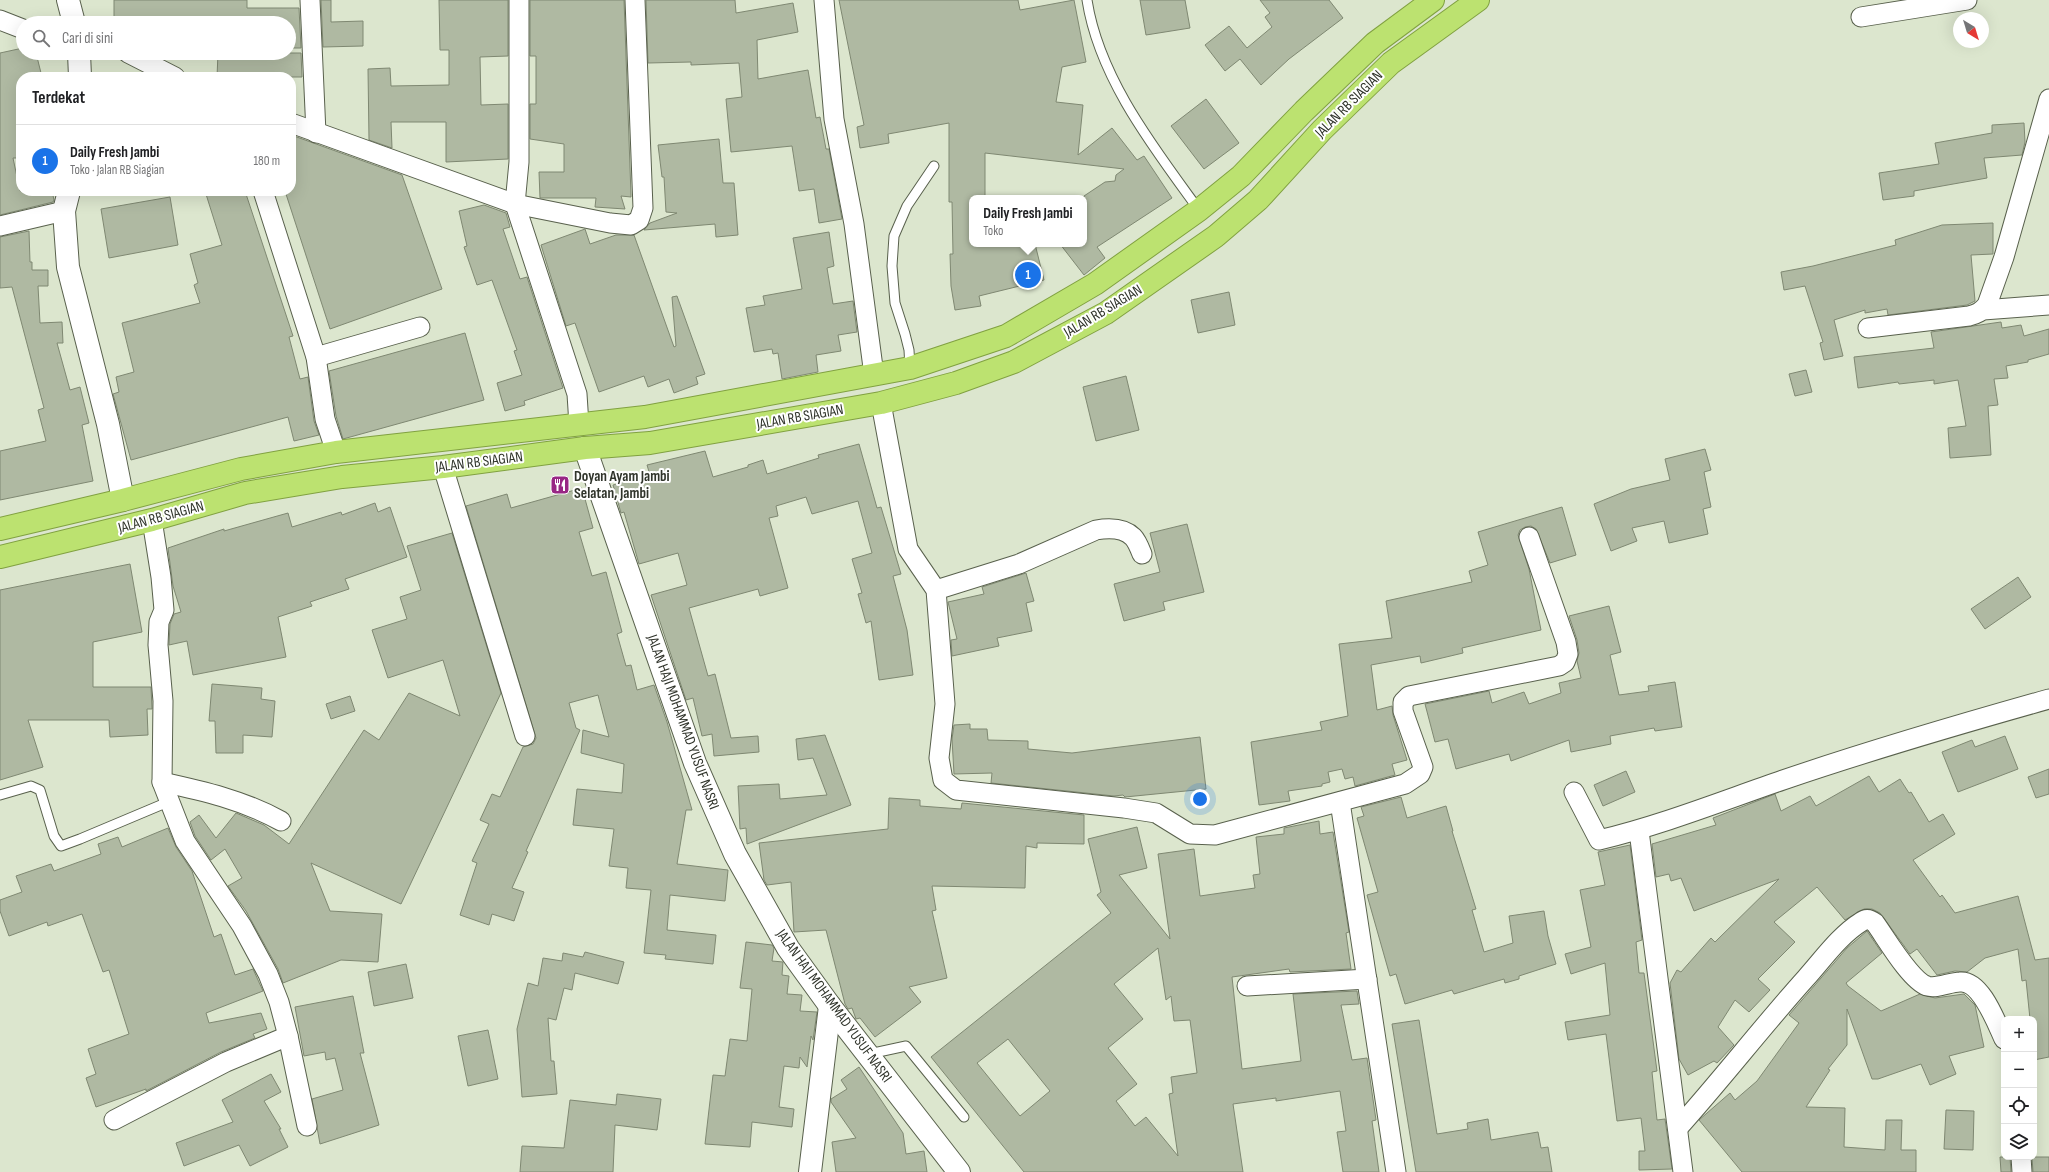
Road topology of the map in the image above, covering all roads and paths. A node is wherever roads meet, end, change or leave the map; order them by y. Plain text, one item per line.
1 (68, 0) edge
2 (310, 0) edge
3 (519, 0) edge
4 (635, 0) edge
5 (824, 0) edge
6 (1087, 0) edge
7 (1433, 0) edge
8 (1967, 0) edge
9 (1470, 5) edge
10 (72, 16) edge
11 (1861, 17) dead end
12 (0, 20) edge
13 (16, 26) edge
14 (1375, 43) junction
15 (79, 60) edge
16 (141, 60) edge
17 (1391, 63) junction
18 (80, 72) edge
19 (164, 72) edge
20 (2049, 99) edge
21 (296, 125) edge
22 (316, 133) junction
23 (934, 166) dead end
24 (265, 196) edge
25 (66, 201) edge
26 (515, 204) junction
27 (1199, 210) junction
28 (0, 226) edge
29 (2049, 305) edge
30 (1983, 310) junction
31 (420, 327) dead end
32 (1868, 328) dead end
33 (316, 357) junction
34 (910, 368) junction
35 (874, 375) junction
36 (881, 403) junction
37 (579, 425) junction
38 (586, 448) junction
39 (336, 452) junction
40 (443, 467) junction
41 (123, 500) junction
42 (152, 520) junction
43 (0, 529) edge
44 (1529, 537) dead end
45 (1142, 554) dead end
46 (0, 557) edge
47 (936, 590) junction
48 (2049, 699) edge
49 (525, 736) dead end
50 (162, 782) junction
51 (1574, 792) dead end
52 (0, 795) edge
53 (168, 802) junction
54 (1340, 802) junction
55 (281, 820) dead end
56 (1639, 830) junction
57 (1367, 979) junction
58 (1247, 986) dead end
59 (830, 1006) junction
60 (2001, 1033) edge
61 (288, 1036) junction
62 (867, 1054) junction
63 (964, 1117) dead end
64 (114, 1120) dead end
65 (307, 1126) dead end
66 (1678, 1128) junction
67 (2021, 1160) edge
68 (810, 1172) edge
69 (959, 1172) edge
70 (1396, 1172) edge
71 (1683, 1172) edge
72 (2022, 1172) edge

1 - 10 street
2 - 22 street
3 - 26 street
4 - 26 street
5 - 35 street
6 - 27 lane
7 - 14 highway, JALAN RB SIAGIAN
8 - 11 street
9 - 17 highway, JALAN RB SIAGIAN
12 - 13 street
14 - 17 highway
14 - 27 highway, JALAN RB SIAGIAN
15 - 18 street
16 - 19 street
17 - 36 highway, JALAN RB SIAGIAN
20 - 30 street
21 - 22 street
22 - 26 street
23 - 34 lane
24 - 33 street
25 - 28 street
25 - 41 street
26 - 37 street
27 - 34 highway, JALAN RB SIAGIAN
29 - 30 street
30 - 32 street
31 - 33 street
33 - 39 street
34 - 35 highway, JALAN RB SIAGIAN
35 - 37 highway, JALAN RB SIAGIAN
36 - 38 highway, JALAN RB SIAGIAN
36 - 47 street
37 - 39 highway, JALAN RB SIAGIAN
38 - 40 highway, JALAN RB SIAGIAN
38 - 59 street, JALAN HAJI MOHAMMAD YUSUF NASRI
39 - 41 highway, JALAN RB SIAGIAN
40 - 42 highway, JALAN RB SIAGIAN
40 - 49 street
41 - 43 highway, JALAN RB SIAGIAN
42 - 46 highway, JALAN RB SIAGIAN
42 - 50 street
44 - 54 street
45 - 47 street
47 - 54 street
48 - 56 street
50 - 53 street
50 - 55 street
51 - 56 street
52 - 53 lane
53 - 61 street
54 - 57 street
56 - 66 street
57 - 58 street
57 - 70 street
59 - 62 street, JALAN HAJI MOHAMMAD YUSUF NASRI
59 - 68 street
60 - 66 street
61 - 64 street
61 - 65 street
62 - 63 lane
62 - 69 street, JALAN HAJI MOHAMMAD YUSUF NASRI
66 - 71 street
67 - 72 street

